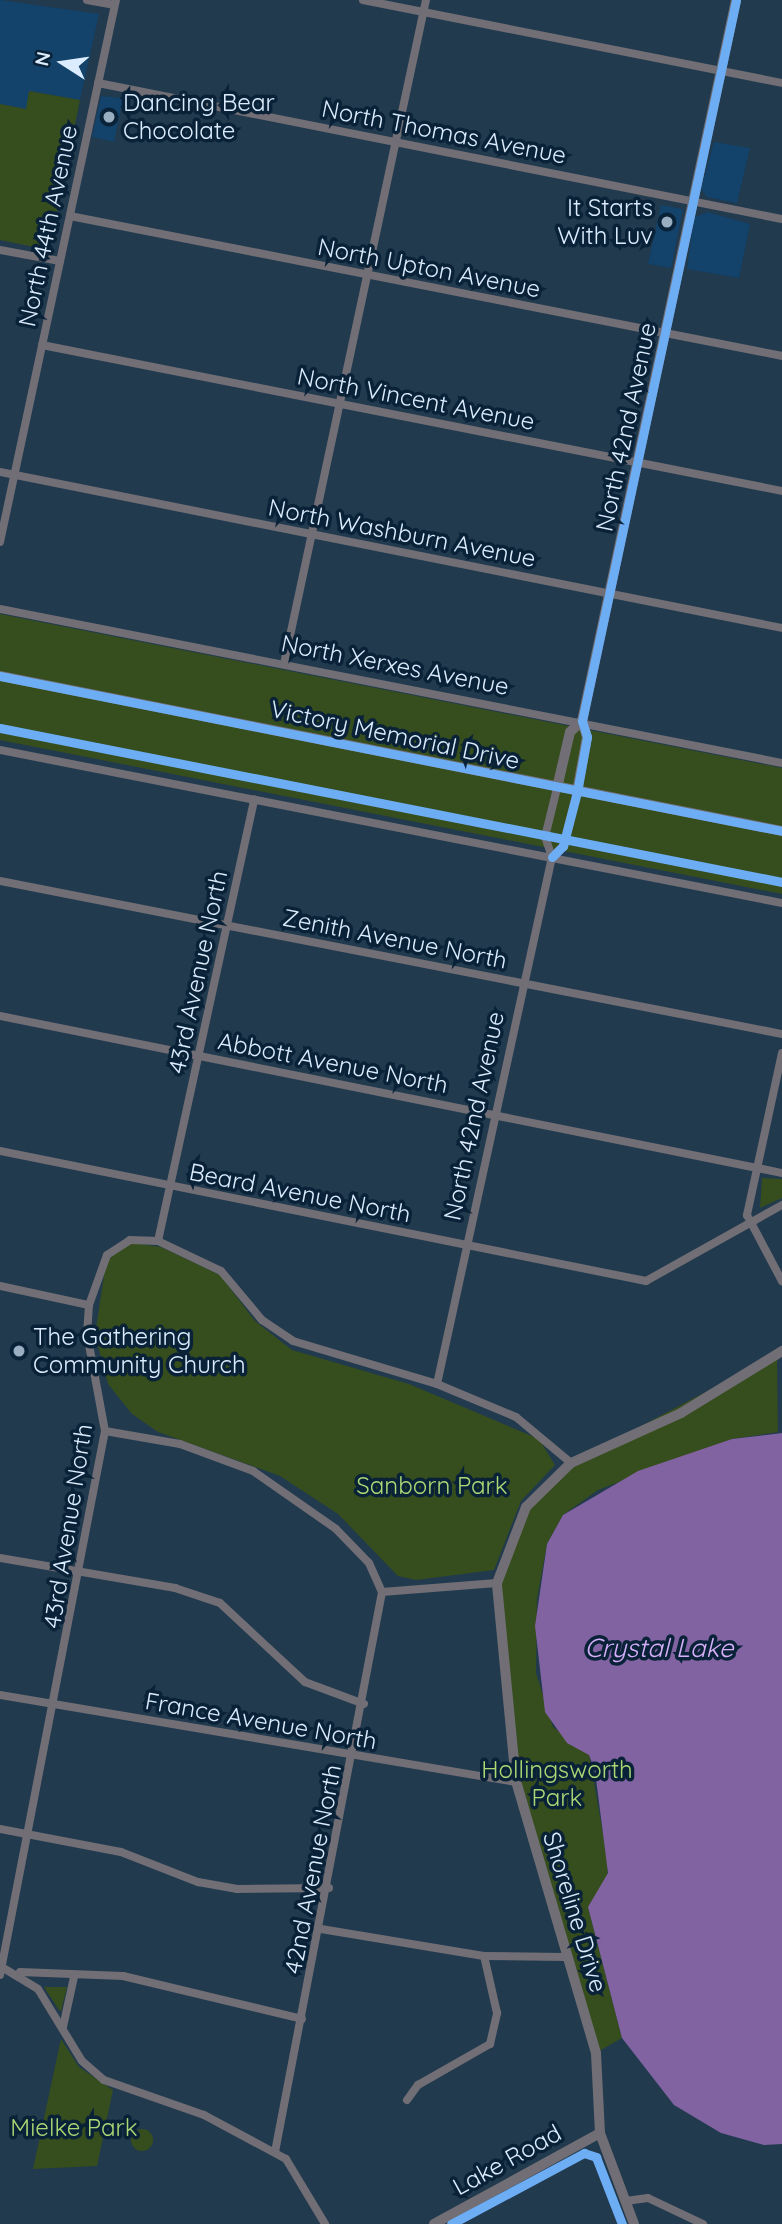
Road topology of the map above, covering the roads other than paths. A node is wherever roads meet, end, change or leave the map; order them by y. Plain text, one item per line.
1 (87, 0) edge
2 (363, 0) edge
3 (426, 0) edge
4 (736, 0) edge
5 (115, 3) edge
6 (424, 12) junction
7 (722, 71) junction
8 (98, 83) junction
9 (782, 83) edge
10 (397, 142) junction
11 (693, 201) junction
12 (70, 216) junction
13 (782, 219) edge
14 (0, 250) edge
15 (60, 261) junction
16 (368, 275) junction
17 (665, 334) junction
18 (42, 345) junction
19 (782, 356) edge
20 (340, 404) junction
21 (638, 463) junction
22 (0, 472) edge
23 (14, 476) junction
24 (782, 491) edge
25 (311, 536) junction
26 (0, 542) edge
27 (609, 594) junction
28 (0, 609) edge
29 (782, 628) edge
30 (284, 664) junction
31 (0, 676) edge
32 (582, 721) junction
33 (0, 750) edge
34 (782, 763) edge
35 (557, 788) junction
36 (577, 792) junction
37 (254, 799) junction
38 (782, 831) edge
39 (552, 857) junction
40 (0, 881) edge
41 (782, 903) edge
42 (227, 925) junction
43 (525, 984) junction
44 (0, 1016) edge
45 (782, 1034) edge
46 (782, 1053) edge
47 (198, 1056) junction
48 (496, 1115) junction
49 (0, 1151) edge
50 (757, 1168) junction
51 (782, 1173) edge
52 (170, 1188) junction
53 (782, 1205) edge
54 (750, 1223) junction
55 (158, 1241) junction
56 (467, 1245) junction
57 (782, 1281) edge
58 (0, 1286) edge
59 (89, 1305) junction
60 (782, 1351) edge
61 (437, 1384) junction
62 (105, 1431) junction
63 (571, 1463) junction
64 (0, 1558) edge
65 (80, 1573) junction
66 (497, 1583) junction
67 (382, 1592) junction
68 (0, 1695) edge
69 (364, 1703) junction
70 (57, 1706) junction
71 (355, 1757) junction
72 (516, 1782) junction
73 (0, 1829) edge
74 (31, 1834) junction
75 (328, 1888) junction
76 (321, 1929) junction
77 (484, 1956) junction
78 (565, 1957) junction
79 (1, 1969) edge
80 (74, 1977) junction
81 (302, 2019) junction
82 (63, 2027) junction
83 (407, 2100) dead end
84 (600, 2133) junction
85 (275, 2152) junction
86 (626, 2201) junction
87 (325, 2224) edge
88 (434, 2224) edge
89 (634, 2224) edge
90 (703, 2224) edge

1 - 5 street
2 - 6 street
3 - 6 street
4 - 7 street, North 42nd Avenue
5 - 8 street, North 44th Avenue
6 - 7 street
6 - 10 street
7 - 9 street
7 - 11 street, North 42nd Avenue
8 - 10 street, North Thomas Avenue
8 - 12 street, North 44th Avenue
10 - 11 street, North Thomas Avenue
10 - 16 street
11 - 13 street, North Thomas Avenue
11 - 17 street, North 42nd Avenue
12 - 15 street, North 44th Avenue
12 - 16 street, North Upton Avenue
14 - 15 street
15 - 18 street, North 44th Avenue
16 - 17 street, North Upton Avenue
16 - 20 street
17 - 19 street, North Upton Avenue
17 - 21 street, North 42nd Avenue
18 - 20 street, North Vincent Avenue
18 - 23 street, North 44th Avenue
20 - 21 street, North Vincent Avenue
20 - 25 street
21 - 24 street, North Vincent Avenue
21 - 27 street, North 42nd Avenue
22 - 23 street, North Washburn Avenue
23 - 25 street, North Washburn Avenue
23 - 26 street, North 44th Avenue
25 - 27 street, North Washburn Avenue
25 - 30 street
27 - 29 street, North Washburn Avenue
27 - 32 street, North 42nd Avenue
28 - 30 street, North Xerxes Avenue
30 - 32 street, North Xerxes Avenue
31 - 35 street, Victory Memorial Drive
32 - 34 street, North Xerxes Avenue
32 - 35 street, North 42nd Avenue
32 - 36 street, North 42nd Avenue
33 - 37 street
35 - 36 street, Victory Memorial Drive
35 - 39 street, North 42nd Avenue
36 - 38 street, Victory Memorial Drive
36 - 39 street, North 42nd Avenue
37 - 39 street
37 - 42 street, 43rd Avenue North
39 - 41 street
39 - 43 street, North 42nd Avenue
40 - 42 street, Zenith Avenue North
42 - 43 street, Zenith Avenue North
42 - 47 street, 43rd Avenue North
43 - 45 street, Zenith Avenue North
43 - 48 street, North 42nd Avenue
44 - 47 street, Abbott Avenue North
46 - 50 street
47 - 48 street, Abbott Avenue North
47 - 52 street, 43rd Avenue North
48 - 50 street, Abbott Avenue North
48 - 56 street, North 42nd Avenue
49 - 52 street, Beard Avenue North
50 - 51 street, Abbott Avenue North
50 - 54 street
52 - 55 street, 43rd Avenue North
52 - 56 street, Beard Avenue North
53 - 54 street, Beard Avenue North
54 - 56 street, Beard Avenue North
54 - 57 street
55 - 59 street, 43rd Avenue North
55 - 61 street
56 - 61 street, North 42nd Avenue
58 - 59 street
59 - 62 street, 43rd Avenue North
60 - 63 street, Shoreline Drive
61 - 63 street
62 - 65 street, 43rd Avenue North
62 - 67 street
63 - 66 street, Shoreline Drive
64 - 65 street
65 - 69 street
65 - 70 street, 43rd Avenue North
66 - 67 street
66 - 72 street, Shoreline Drive
67 - 69 street, 42nd Avenue North
68 - 70 street, France Avenue North
69 - 71 street, 42nd Avenue North
70 - 71 street, France Avenue North
70 - 74 street, 43rd Avenue North
71 - 72 street, France Avenue North
71 - 75 street, 42nd Avenue North
72 - 78 street, Shoreline Drive
73 - 74 street
74 - 75 street
74 - 79 street, 43rd Avenue North
75 - 76 street, 42nd Avenue North
76 - 77 street
76 - 81 street, 42nd Avenue North
77 - 78 street
77 - 83 street
78 - 84 street, Shoreline Drive
79 - 80 street
79 - 82 street
80 - 81 street
80 - 82 street
81 - 85 street, 42nd Avenue North
82 - 85 street
84 - 86 street, Shoreline Drive
84 - 88 street, Lake Road
85 - 87 street
86 - 89 street, Shoreline Drive
86 - 90 street

